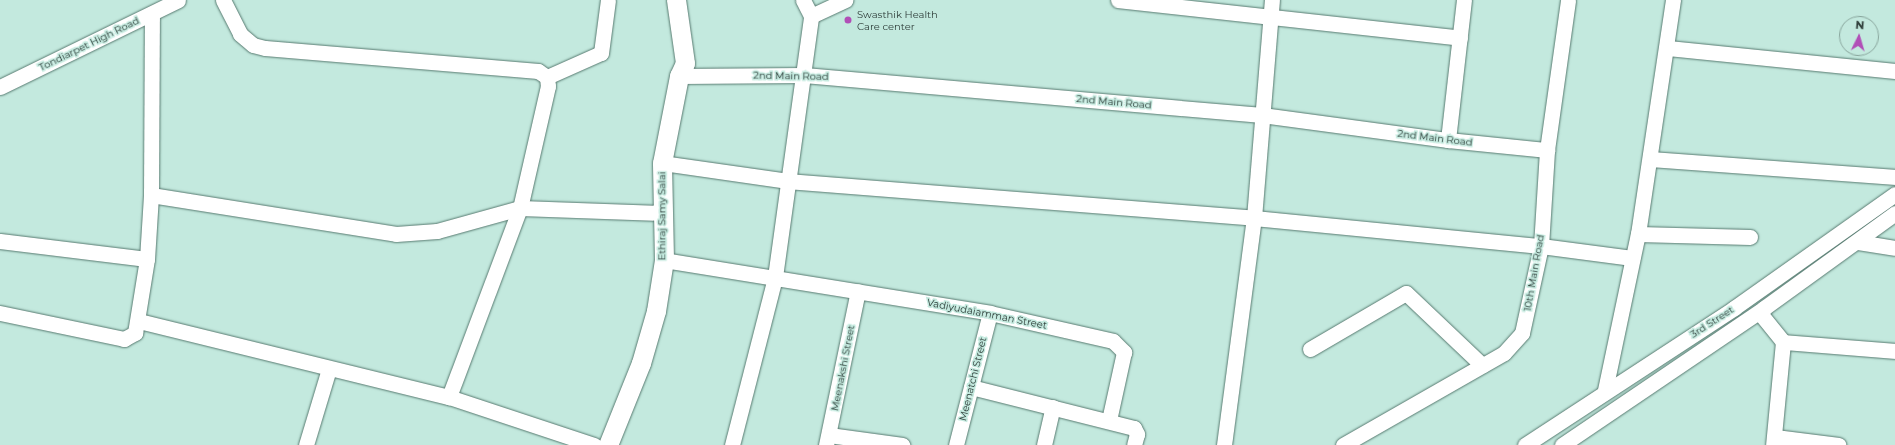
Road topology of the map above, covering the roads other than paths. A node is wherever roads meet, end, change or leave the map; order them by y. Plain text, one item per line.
1 (222, 0) edge
2 (608, 0) edge
3 (664, 0) edge
4 (676, 0) edge
5 (803, 0) edge
6 (845, 0) edge
7 (1118, 0) edge
8 (1272, 0) edge
9 (1464, 0) edge
10 (1568, 0) edge
11 (1673, 0) edge
12 (173, 1) edge
13 (1166, 2) edge
14 (152, 14) junction
15 (811, 16) junction
16 (1271, 16) junction
17 (1460, 38) junction
18 (1668, 48) junction
19 (1895, 71) edge
20 (804, 75) junction
21 (679, 76) junction
22 (547, 77) junction
23 (0, 87) edge
24 (1262, 115) junction
25 (1448, 140) junction
26 (1547, 150) junction
27 (1651, 158) junction
28 (662, 163) junction
29 (1895, 177) edge
30 (788, 181) junction
31 (1895, 194) edge
32 (151, 195) junction
33 (520, 208) junction
34 (663, 213) junction
35 (1895, 213) edge
36 (1254, 218) junction
37 (1638, 234) junction
38 (1750, 237) dead end
39 (0, 241) edge
40 (1858, 242) junction
41 (1541, 246) junction
42 (1895, 248) edge
43 (1632, 258) junction
44 (147, 259) junction
45 (664, 260) junction
46 (775, 277) junction
47 (858, 291) junction
48 (1758, 312) junction
49 (0, 313) edge
50 (990, 313) junction
51 (139, 321) junction
52 (1783, 342) junction
53 (1310, 349) dead end
54 (1895, 351) edge
55 (1482, 365) junction
56 (329, 369) junction
57 (971, 387) junction
58 (1605, 390) junction
59 (449, 397) junction
60 (1053, 407) junction
61 (1109, 420) junction
62 (828, 440) edge
63 (1774, 441) edge
64 (306, 445) edge
65 (594, 445) edge
66 (608, 445) edge
67 (732, 445) edge
68 (902, 445) edge
69 (956, 445) edge
70 (1044, 445) edge
71 (1134, 445) edge
72 (1224, 445) edge
73 (1343, 445) edge
74 (1525, 445) edge
75 (1562, 445) edge
76 (1839, 445) edge

1 - 22 street
2 - 22 street
3 - 21 main road
4 - 21 main road, Ethiraj Samy Salai
5 - 15 street
6 - 15 street
7 - 13 street
8 - 16 street
9 - 17 street
10 - 26 street, 10th Main Road
11 - 18 street
12 - 14 street, Tondiarpet High Road
13 - 16 street
14 - 23 street, Tondiarpet High Road
14 - 32 street
15 - 20 street
16 - 17 street
16 - 24 street
17 - 25 street
18 - 19 street
18 - 27 street
20 - 21 street, 2nd Main Road
20 - 24 street, 2nd Main Road
20 - 30 street
21 - 28 main road, Ethiraj Samy Salai
22 - 33 street
24 - 25 street, 2nd Main Road
24 - 36 street
25 - 26 street, 2nd Main Road
26 - 41 street, 10th Main Road
27 - 29 street
27 - 37 street
28 - 30 street
28 - 34 main road, Ethiraj Samy Salai
30 - 36 street
30 - 46 street
31 - 58 street, 3rd Street
32 - 33 street
32 - 44 street
33 - 34 street
33 - 59 street
34 - 45 main road, Ethiraj Samy Salai
35 - 40 street, 3rd Street
36 - 41 street
36 - 72 street
37 - 38 street
37 - 43 street
39 - 44 street
40 - 42 street
40 - 48 street, 3rd Street
41 - 43 street
41 - 55 street, 10th Main Road
43 - 58 street
44 - 51 street
45 - 46 street, Vadiyudaiamman Street
45 - 66 main road, Ethiraj Samy Salai
46 - 47 street, Vadiyudaiamman Street
46 - 67 street
47 - 50 street, Vadiyudaiamman Street
47 - 62 street, Meenakshi Street
48 - 52 street
48 - 75 street, 3rd Street
49 - 51 street
50 - 57 street, Meenatchi Street
50 - 61 street, Vadiyudaiamman Street
51 - 56 street
52 - 54 street
52 - 63 street
53 - 55 street
55 - 73 street, 10th Main Road
56 - 59 street
56 - 64 street
57 - 60 street
57 - 69 street, Meenatchi Street
58 - 74 street, 3rd Street
59 - 65 street
60 - 61 street
60 - 70 street
61 - 71 street
62 - 68 street
63 - 76 street

